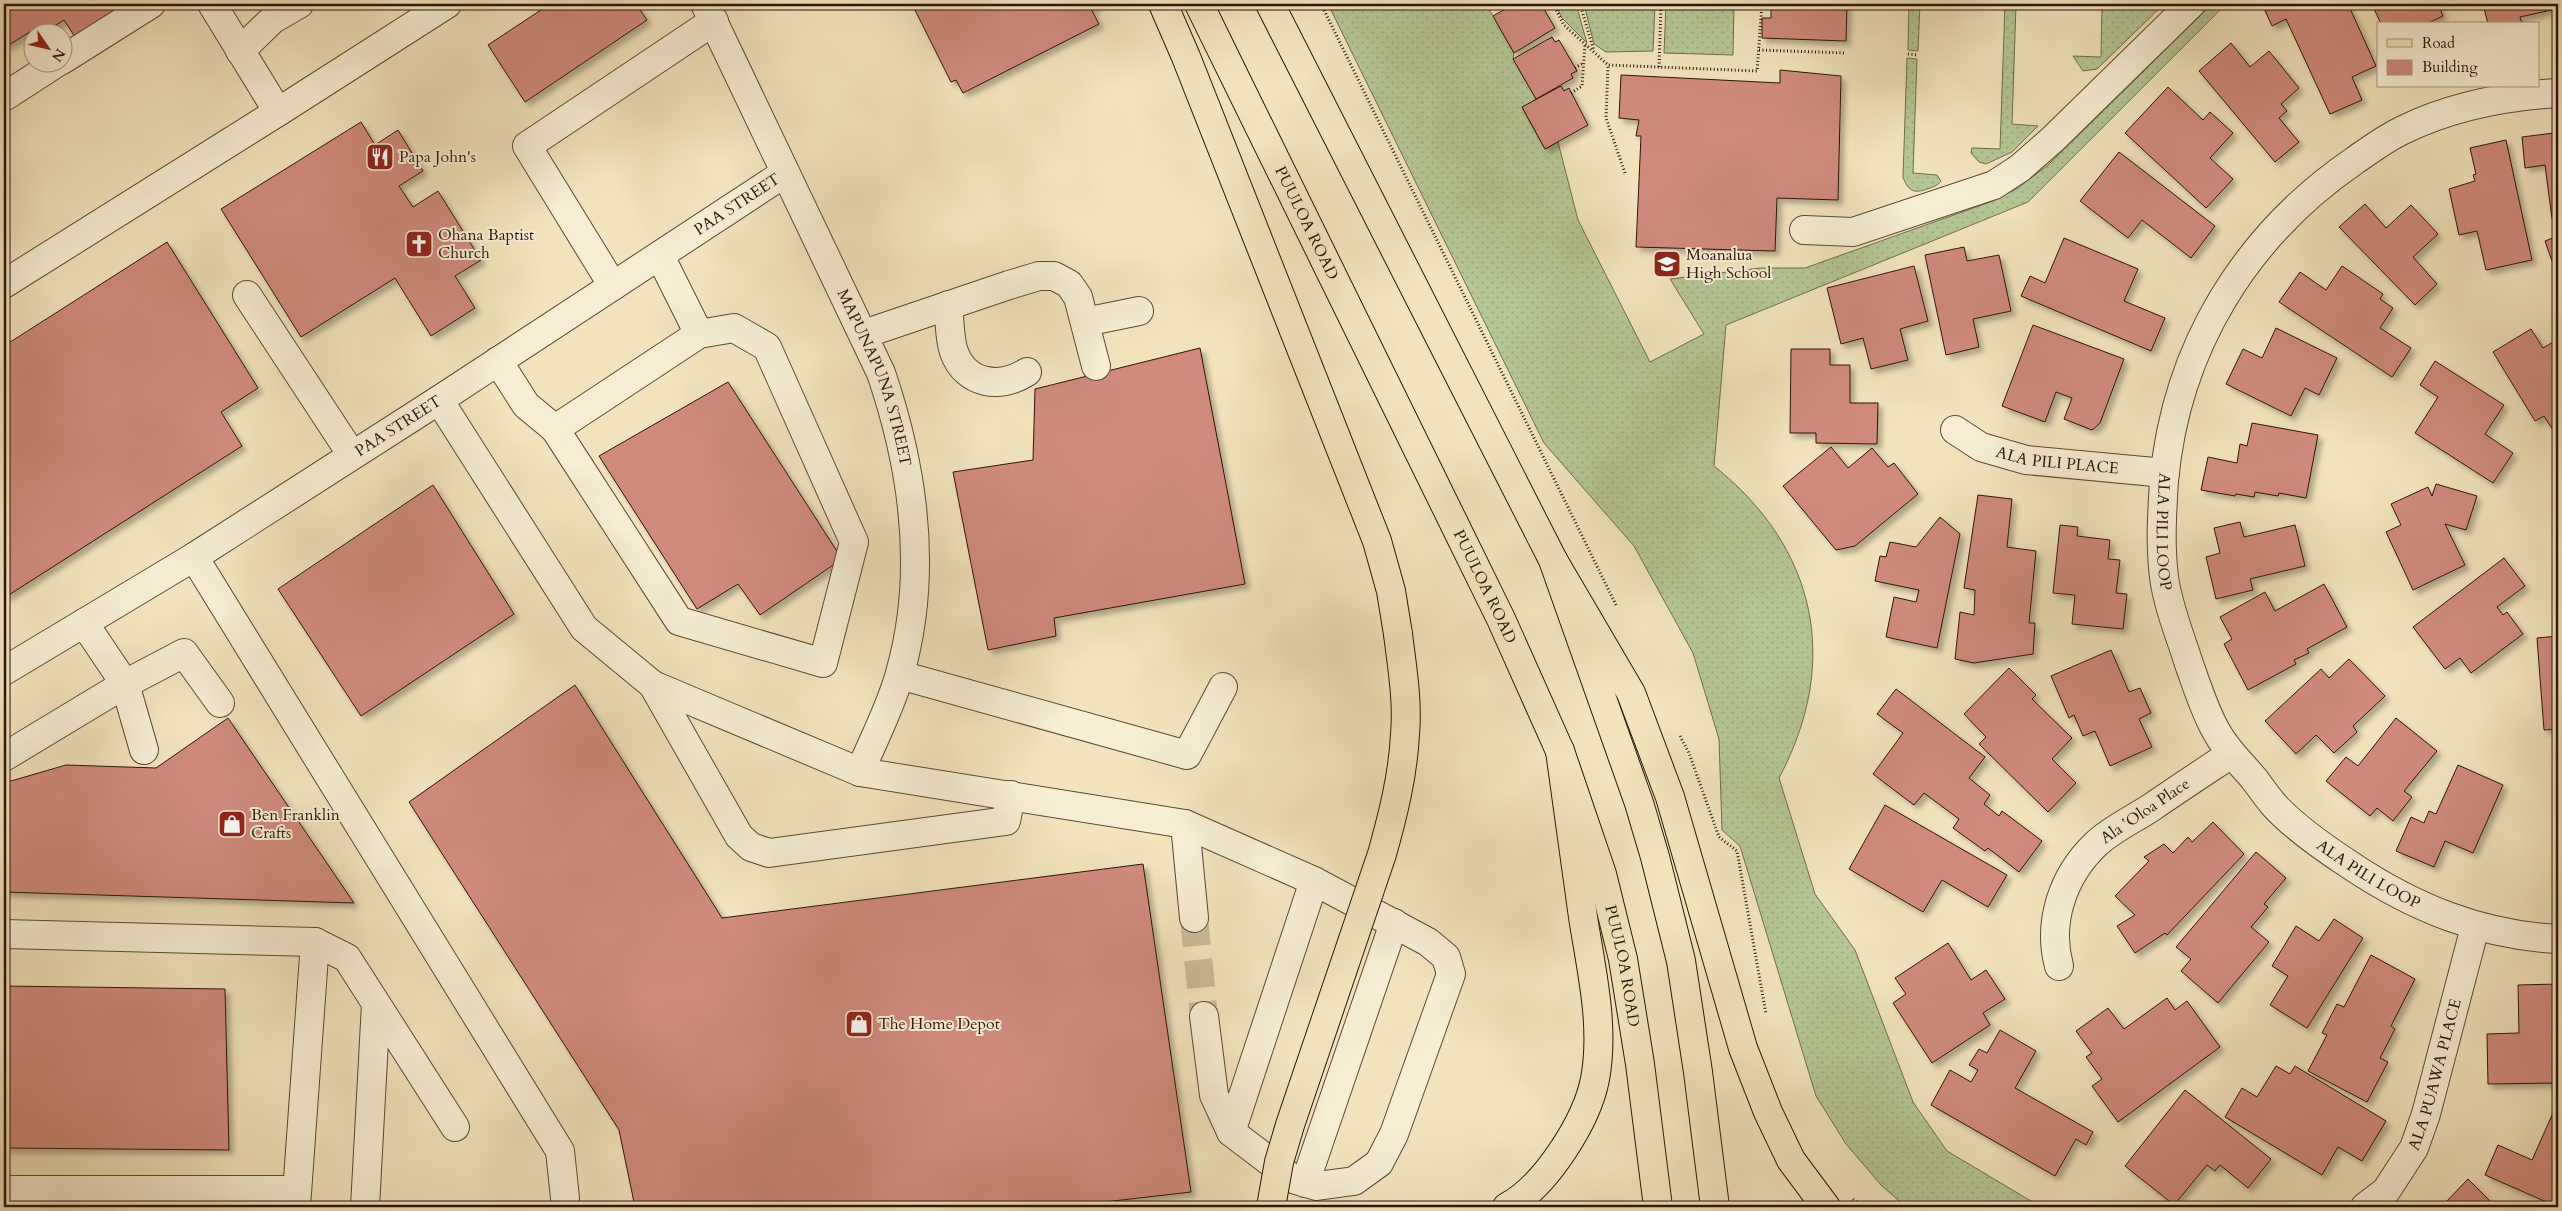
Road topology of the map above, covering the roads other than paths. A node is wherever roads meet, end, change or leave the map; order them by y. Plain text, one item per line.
1 (151, 4) edge
2 (212, 4) edge
3 (299, 4) edge
4 (1162, 4) edge
5 (1199, 4) edge
6 (1270, 4) edge
7 (2191, 4) edge
8 (439, 6) edge
9 (710, 12) edge
10 (240, 51) junction
11 (72, 54) edge
12 (43, 72) edge
13 (2558, 93) edge
14 (4, 97) edge
15 (278, 112) junction
16 (785, 173) junction
17 (1804, 230) dead end
18 (660, 256) junction
19 (4, 284) edge
20 (613, 286) junction
21 (247, 295) dead end
22 (948, 305) junction
23 (1140, 311) dead end
24 (1085, 322) junction
25 (699, 334) junction
26 (864, 334) junction
27 (498, 360) junction
28 (1096, 366) dead end
29 (1027, 372) dead end
30 (439, 400) junction
31 (555, 429) junction
32 (1955, 430) dead end
33 (352, 455) junction
34 (2165, 473) junction
35 (194, 556) junction
36 (1553, 560) junction
37 (84, 623) junction
38 (4, 671) edge
39 (900, 675) junction
40 (125, 684) junction
41 (653, 685) junction
42 (1223, 687) dead end
43 (220, 703) dead end
44 (144, 750) dead end
45 (1560, 751) junction
46 (2231, 754) junction
47 (4, 757) edge
48 (860, 772) junction
49 (1011, 795) junction
50 (1185, 824) junction
51 (1314, 881) junction
52 (1194, 918) tunnel mouth
53 (1394, 923) junction
54 (2475, 927) junction
55 (4, 934) edge
56 (2558, 939) edge
57 (315, 942) junction
58 (2059, 966) dead end
59 (376, 1004) junction
60 (1204, 1016) tunnel mouth
61 (455, 1127) dead end
62 (1231, 1132) junction
63 (1305, 1183) junction
64 (4, 1190) edge
65 (565, 1198) dead end
66 (296, 1199) edge
67 (1836, 1200) edge
68 (365, 1207) edge
69 (1272, 1207) edge
70 (1507, 1207) edge
71 (1658, 1207) edge
72 (1715, 1207) edge
73 (2365, 1207) edge

1 - 11 street
2 - 10 street
3 - 10 street
4 - 69 main road, bridge
5 - 45 main road, PUULOA ROAD
6 - 36 main road
7 - 17 street
8 - 15 street
9 - 16 street, MAPUNAPUNA STREET
9 - 20 street
10 - 15 street
12 - 14 street
13 - 34 street, ALA PILI LOOP
15 - 19 street
16 - 18 street, PAA STREET
16 - 26 street, MAPUNAPUNA STREET
18 - 20 street, PAA STREET
18 - 25 street
20 - 27 street, PAA STREET
21 - 33 street
22 - 24 street
22 - 26 street
22 - 29 street
23 - 24 street
24 - 28 street
25 - 31 street
25 - 31 street
26 - 39 street, MAPUNAPUNA STREET
27 - 30 street, PAA STREET
27 - 31 street
30 - 33 street, PAA STREET
30 - 41 street
32 - 34 street, ALA PILI PLACE
33 - 35 street, PAA STREET
34 - 46 street, ALA PILI LOOP
35 - 37 street, PAA STREET
35 - 65 street
36 - 67 main road
36 - 72 main road
37 - 38 street, PAA STREET
37 - 40 street
39 - 42 street
39 - 48 street, MAPUNAPUNA STREET
40 - 43 street
40 - 44 street
40 - 47 street
41 - 48 street
41 - 49 street
45 - 70 main road
45 - 71 main road, PUULOA ROAD
46 - 54 street, ALA PILI LOOP
46 - 58 street, Ala ʻOloa Place
48 - 49 street
49 - 50 street
50 - 51 street
50 - 52 street
51 - 53 street
51 - 62 street
53 - 63 street
53 - 63 street
54 - 56 street, ALA PILI LOOP
54 - 73 street, ALA PUAWA PLACE
55 - 57 street
57 - 59 street
57 - 66 street
59 - 61 street
59 - 68 street
60 - 62 street
62 - 63 street
64 - 66 street

